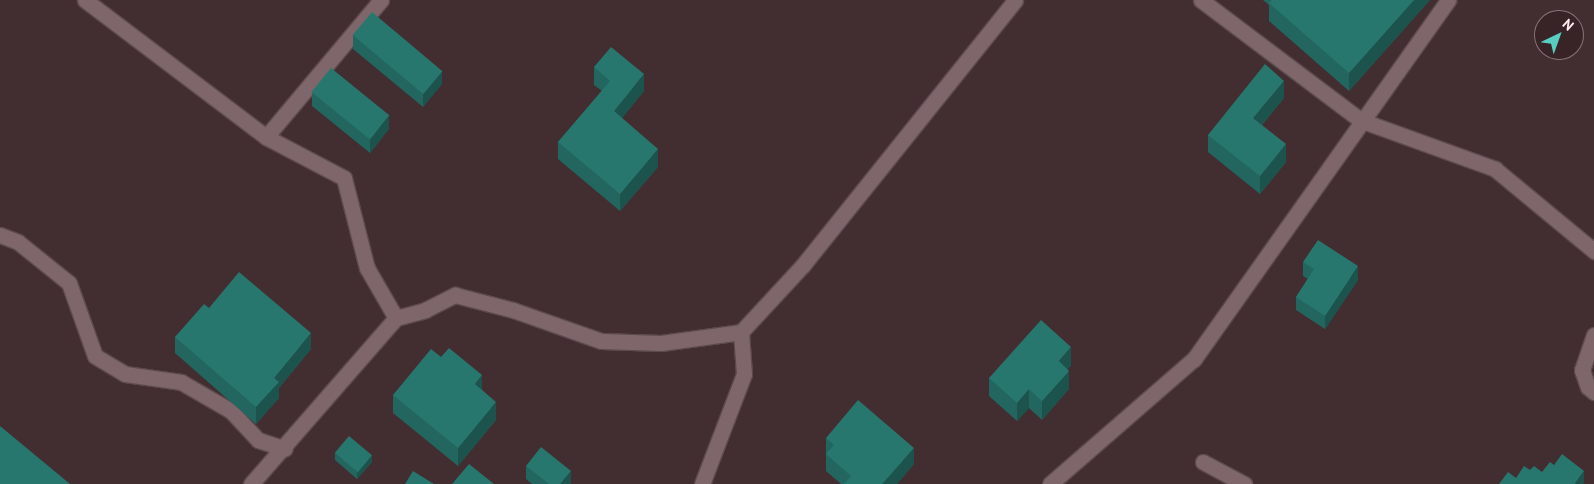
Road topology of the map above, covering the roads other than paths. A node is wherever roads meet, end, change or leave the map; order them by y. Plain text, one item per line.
1 (85, 0) edge
2 (381, 0) edge
3 (1015, 0) edge
4 (1202, 0) edge
5 (1448, 0) edge
6 (1360, 120) junction
7 (266, 137) junction
8 (0, 235) edge
9 (1594, 251) edge
10 (396, 318) junction
11 (741, 332) junction
12 (1594, 335) edge
13 (1594, 392) edge
14 (285, 449) junction
15 (1203, 462) dead end
16 (251, 484) edge
17 (702, 484) edge
18 (1050, 484) edge
19 (1244, 484) edge

1 - 7 street
2 - 7 street
3 - 11 street
4 - 6 street
5 - 6 street
6 - 9 street
6 - 18 street
7 - 10 street
8 - 14 street
10 - 11 street
10 - 14 street
11 - 17 street
12 - 13 street
14 - 16 street
15 - 19 street

